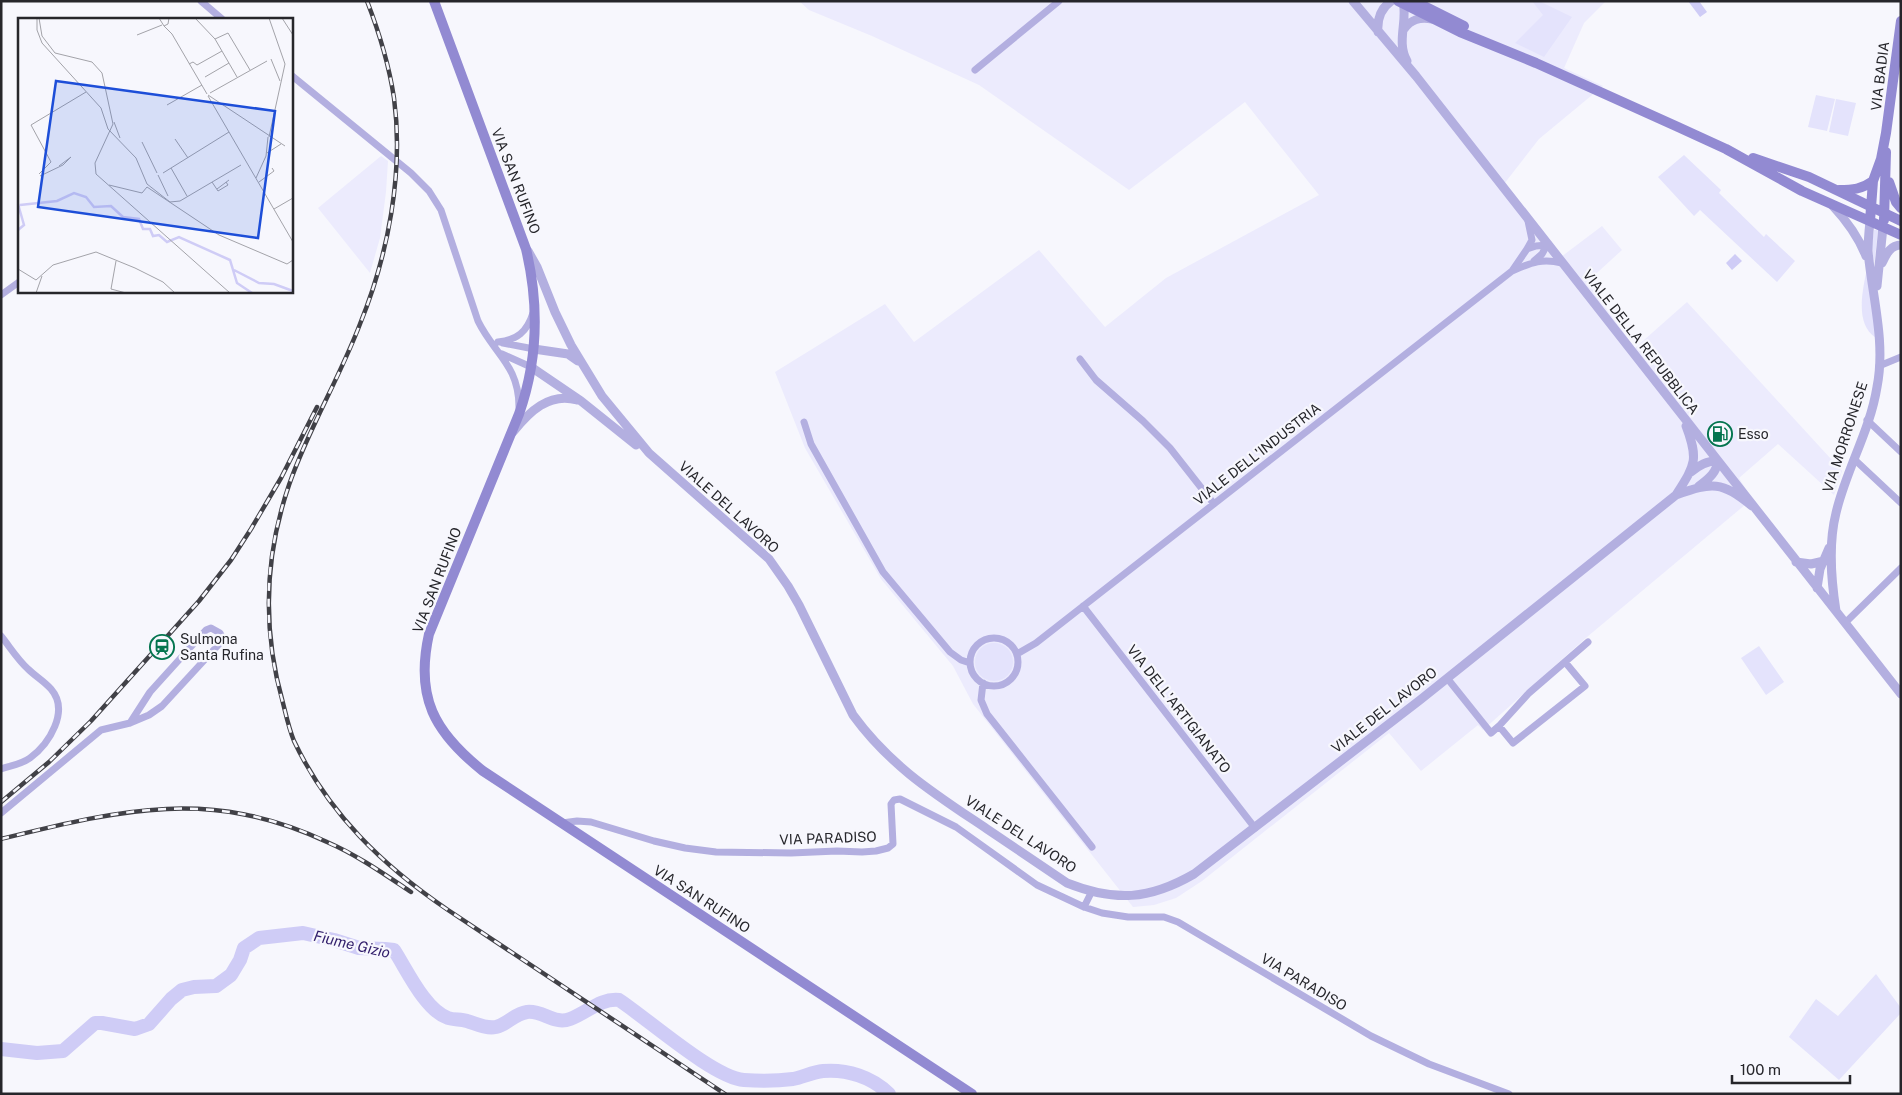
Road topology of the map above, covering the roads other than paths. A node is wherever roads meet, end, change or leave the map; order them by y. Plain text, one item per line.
1 (201, 1) edge
2 (434, 1) edge
3 (1059, 1) edge
4 (1353, 1) edge
5 (1391, 1) edge
6 (1405, 2) edge
7 (221, 18) edge
8 (1432, 19) junction
9 (1901, 21) edge
10 (1378, 33) junction
11 (1402, 34) junction
12 (1536, 64) junction
13 (975, 70) dead end
14 (292, 76) edge
15 (1416, 76) junction
16 (1886, 133) junction
17 (1726, 149) junction
18 (1886, 169) junction
19 (1873, 181) junction
20 (1835, 190) junction
21 (1830, 203) junction
22 (1870, 207) junction
23 (1901, 208) edge
24 (1885, 214) junction
25 (1528, 220) junction
26 (1870, 221) junction
27 (1901, 221) edge
28 (1883, 227) junction
29 (1901, 235) edge
30 (1547, 244) junction
31 (1901, 245) edge
32 (526, 249) junction
33 (1528, 249) junction
34 (1532, 263) junction
35 (1562, 263) junction
36 (1512, 271) junction
37 (1874, 272) junction
38 (18, 283) edge
39 (1, 295) edge
40 (535, 305) junction
41 (497, 346) junction
42 (534, 349) junction
43 (1901, 357) edge
44 (1080, 358) dead end
45 (582, 364) junction
46 (1879, 366) junction
47 (532, 367) junction
48 (581, 401) junction
49 (519, 414) junction
50 (1682, 416) junction
51 (1867, 420) junction
52 (804, 422) dead end
53 (512, 434) junction
54 (1901, 452) edge
55 (649, 453) junction
56 (1854, 459) junction
57 (1718, 461) junction
58 (1690, 472) junction
59 (1698, 487) junction
60 (1676, 495) junction
61 (1901, 503) edge
62 (1214, 504) junction
63 (1752, 506) junction
64 (1831, 544) junction
65 (1824, 561) junction
66 (1796, 562) junction
67 (1901, 568) edge
68 (1832, 572) junction
69 (1817, 588) junction
70 (1084, 606) junction
71 (1836, 611) junction
72 (1845, 623) junction
73 (1, 636) edge
74 (1588, 642) dead end
75 (1017, 654) junction
76 (1565, 662) junction
77 (970, 663) junction
78 (1447, 678) junction
79 (983, 684) junction
80 (1901, 694) edge
81 (130, 723) junction
82 (1499, 726) junction
83 (1, 769) edge
84 (1, 813) edge
85 (562, 823) junction
86 (1255, 828) junction
87 (1092, 847) dead end
88 (1091, 893) junction
89 (1084, 907) junction
90 (972, 1094) edge
91 (1510, 1094) edge

1 - 7 street
2 - 32 main road, VIA SAN RUFINO
3 - 13 street
4 - 10 street, VIALE DELLA REPUBBLICA
5 - 10 street
6 - 8 main road
6 - 11 street, VIALE DELLA REPUBBLICA
6 - 12 main road
8 - 11 street
8 - 12 main road
9 - 16 main road, VIA BADIA
10 - 15 street, VIALE DELLA REPUBBLICA
11 - 15 street, VIALE DELLA REPUBBLICA
12 - 17 main road
14 - 41 street
15 - 25 street, VIALE DELLA REPUBBLICA
16 - 18 main road, VIA BADIA
16 - 19 main road, VIA BADIA
17 - 20 main road
17 - 21 main road
18 - 23 main road, VIA BADIA
18 - 24 main road, VIA BADIA
19 - 20 main road
19 - 22 main road, VIA BADIA
20 - 22 main road
21 - 26 main road
21 - 37 street, VIA MORRONESE
22 - 24 main road
22 - 26 main road, VIA BADIA
24 - 27 main road
24 - 28 main road, VIA BADIA
25 - 30 street, VIALE DELLA REPUBBLICA
25 - 33 street
26 - 28 main road
26 - 37 street, VIA MORRONESE
28 - 29 main road
28 - 37 street, VIA MORRONESE
30 - 33 street
30 - 34 street, VIALE DELL'INDUSTRIA
30 - 35 street, VIALE DELLA REPUBBLICA
31 - 37 street, VIA MORRONESE
32 - 40 main road, VIA SAN RUFINO
32 - 45 street, VIALE DEL LAVORO
33 - 36 street, VIALE DELL'INDUSTRIA
34 - 35 street, VIALE DELL'INDUSTRIA
34 - 36 street, VIALE DELL'INDUSTRIA
35 - 50 street, VIALE DELLA REPUBBLICA
36 - 62 street, VIALE DELL'INDUSTRIA
37 - 46 street, VIA MORRONESE
38 - 39 street
40 - 41 street
40 - 42 main road, VIA SAN RUFINO
41 - 42 street
41 - 47 street
41 - 49 street
42 - 45 street, VIALE DEL LAVORO
42 - 47 main road, VIA SAN RUFINO
43 - 46 street
44 - 62 street
45 - 55 street, VIALE DEL LAVORO
46 - 51 street, VIA MORRONESE
47 - 48 street, VIALE DEL LAVORO
47 - 49 main road, VIA SAN RUFINO
48 - 53 street
48 - 55 street, VIALE DEL LAVORO
49 - 53 main road, VIA SAN RUFINO
50 - 57 street, VIALE DELLA REPUBBLICA
50 - 58 street
51 - 54 street
51 - 56 street, VIA MORRONESE
52 - 77 street
53 - 85 main road, VIA SAN RUFINO
55 - 88 street, VIALE DEL LAVORO
56 - 61 street
56 - 64 street, VIA MORRONESE
57 - 58 street
57 - 59 street
57 - 63 street, VIALE DELLA REPUBBLICA
58 - 60 street
59 - 60 street
59 - 63 street
60 - 78 street, VIALE DEL LAVORO
62 - 70 street, VIALE DELL'INDUSTRIA
63 - 66 street, VIALE DELLA REPUBBLICA
64 - 65 street, VIA MORRONESE
64 - 68 street, VIA MORRONESE
65 - 66 street
65 - 69 street, VIA MORRONESE
66 - 69 street, VIALE DELLA REPUBBLICA
67 - 72 street
68 - 69 street
68 - 71 street, VIA MORRONESE
69 - 71 street, VIALE DELLA REPUBBLICA
70 - 75 street, VIALE DELL'INDUSTRIA
70 - 86 street, VIA DELL'ARTIGIANATO
71 - 72 street, VIALE DELLA REPUBBLICA
72 - 80 street, VIALE DELLA REPUBBLICA
73 - 83 street
74 - 76 street
75 - 77 street
75 - 79 street
76 - 82 street
76 - 82 street
77 - 79 street
78 - 82 street
78 - 86 street, VIALE DEL LAVORO
79 - 87 street
81 - 81 street
81 - 84 street
85 - 89 street, VIA PARADISO
85 - 90 main road, VIA SAN RUFINO
86 - 88 street, VIALE DEL LAVORO
88 - 89 street
89 - 91 street, VIA PARADISO

